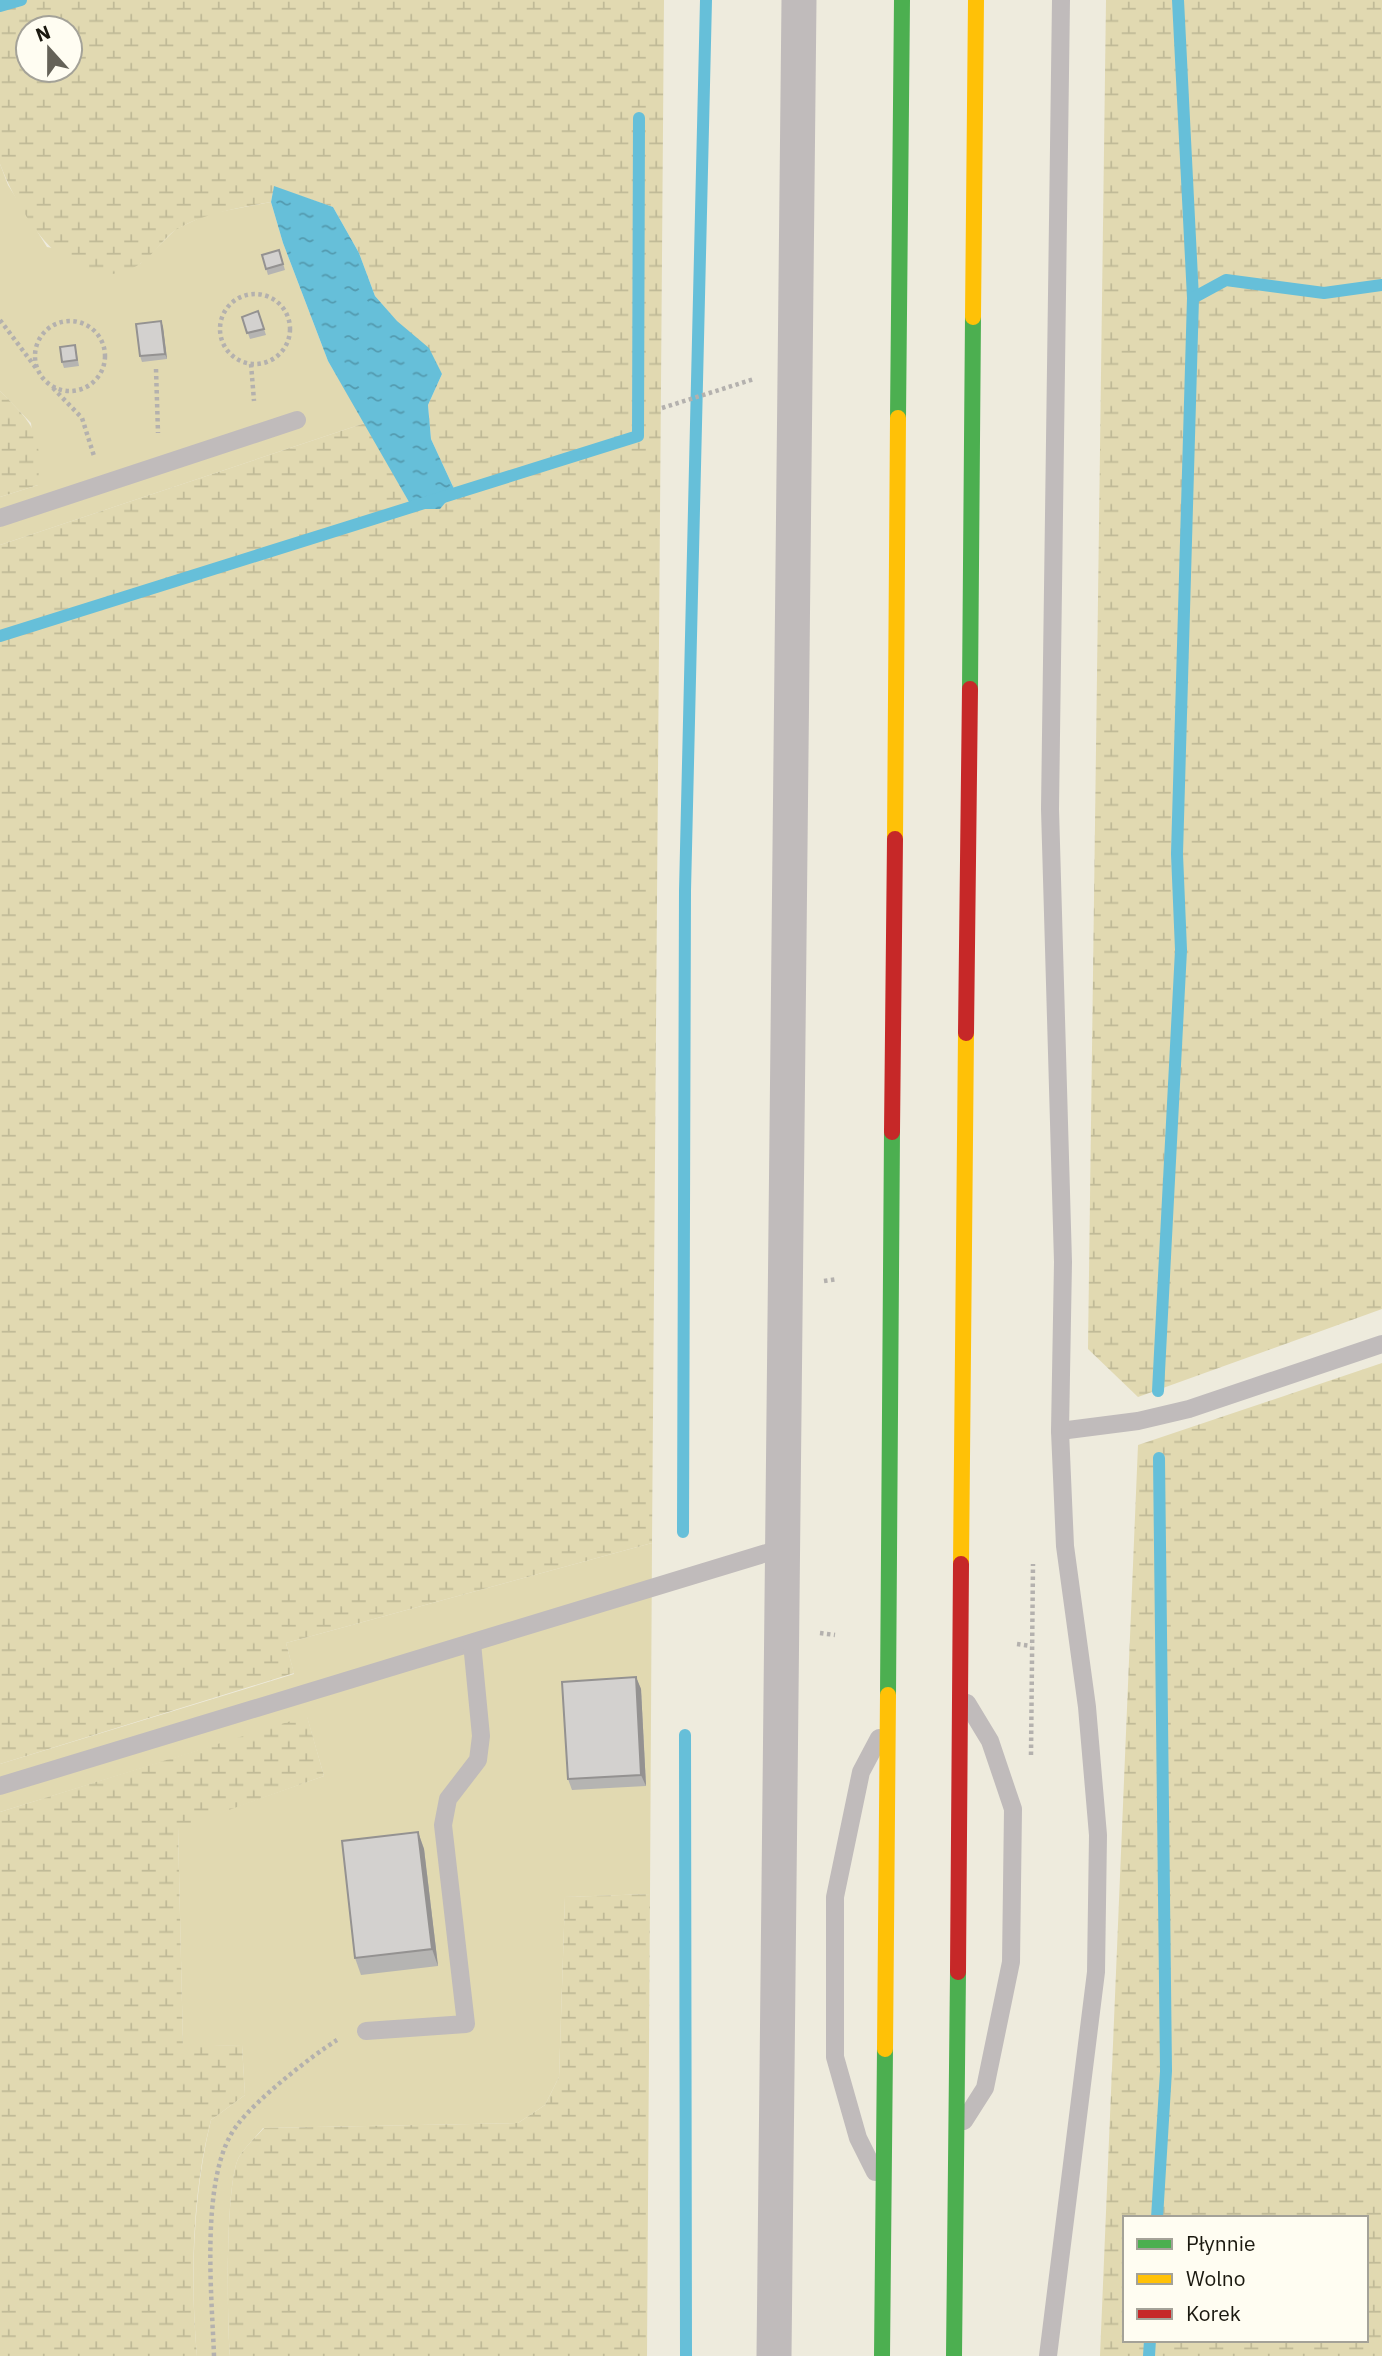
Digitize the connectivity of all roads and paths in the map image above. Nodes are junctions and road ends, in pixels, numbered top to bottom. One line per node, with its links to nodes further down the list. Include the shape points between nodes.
1 (799, 0): 18 (street)
2 (902, 0): 25 (highway)
3 (976, 0): 24 (highway)
4 (1061, 0): 17 (lane, via 1050,809 1063,1262)
5 (0, 320): 8 (path)
6 (240, 361): 6 (path, via 223,344 225,312 241,297 274,299 290,327 283,350 263,363)
7 (156, 369): 13 (path)
8 (38, 371): 9 (path); 9 (path, via 36,349 56,324 78,322 97,333 105,354 99,377 79,390 67,391)
9 (46, 381): 14 (path, via 82,418)
10 (713, 392): 11 (path)
11 (662, 408)
12 (297, 420): 13 (lane)
13 (159, 466): 14 (lane)
14 (103, 484): 15 (lane)
15 (0, 518)
16 (1382, 1344): 17 (lane, via 1189,1409)
17 (1060, 1431): 34 (lane, via 1065,1546 1087,1707 1098,1835 1096,1972)
18 (783, 1548): 21 (lane); 31 (street)
19 (820, 1633): 20 (path)
20 (835, 1634)
21 (472, 1643): 26 (lane); 27 (lane, via 481,1736 478,1760 448,1799 443,1825 466,2024)
22 (1017, 1644): 23 (path)
23 (1031, 1646)
24 (960, 1690): 28 (highway); 28 (lane, via 990,1741 1013,1809 1013,1822 1011,1962 985,2088)
25 (888, 1719): 29 (highway); 29 (lane, via 861,1772 835,1897 835,2057 858,2138)
26 (0, 1786)
27 (366, 2031): 30 (path, via 345,2035 327,2046 237,2124 215,2186 210,2260)
28 (956, 2133): 33 (highway)
29 (883, 2191): 32 (highway)
30 (214, 2356)
31 (774, 2356)
32 (882, 2356)
33 (954, 2356)
34 (1048, 2356)

